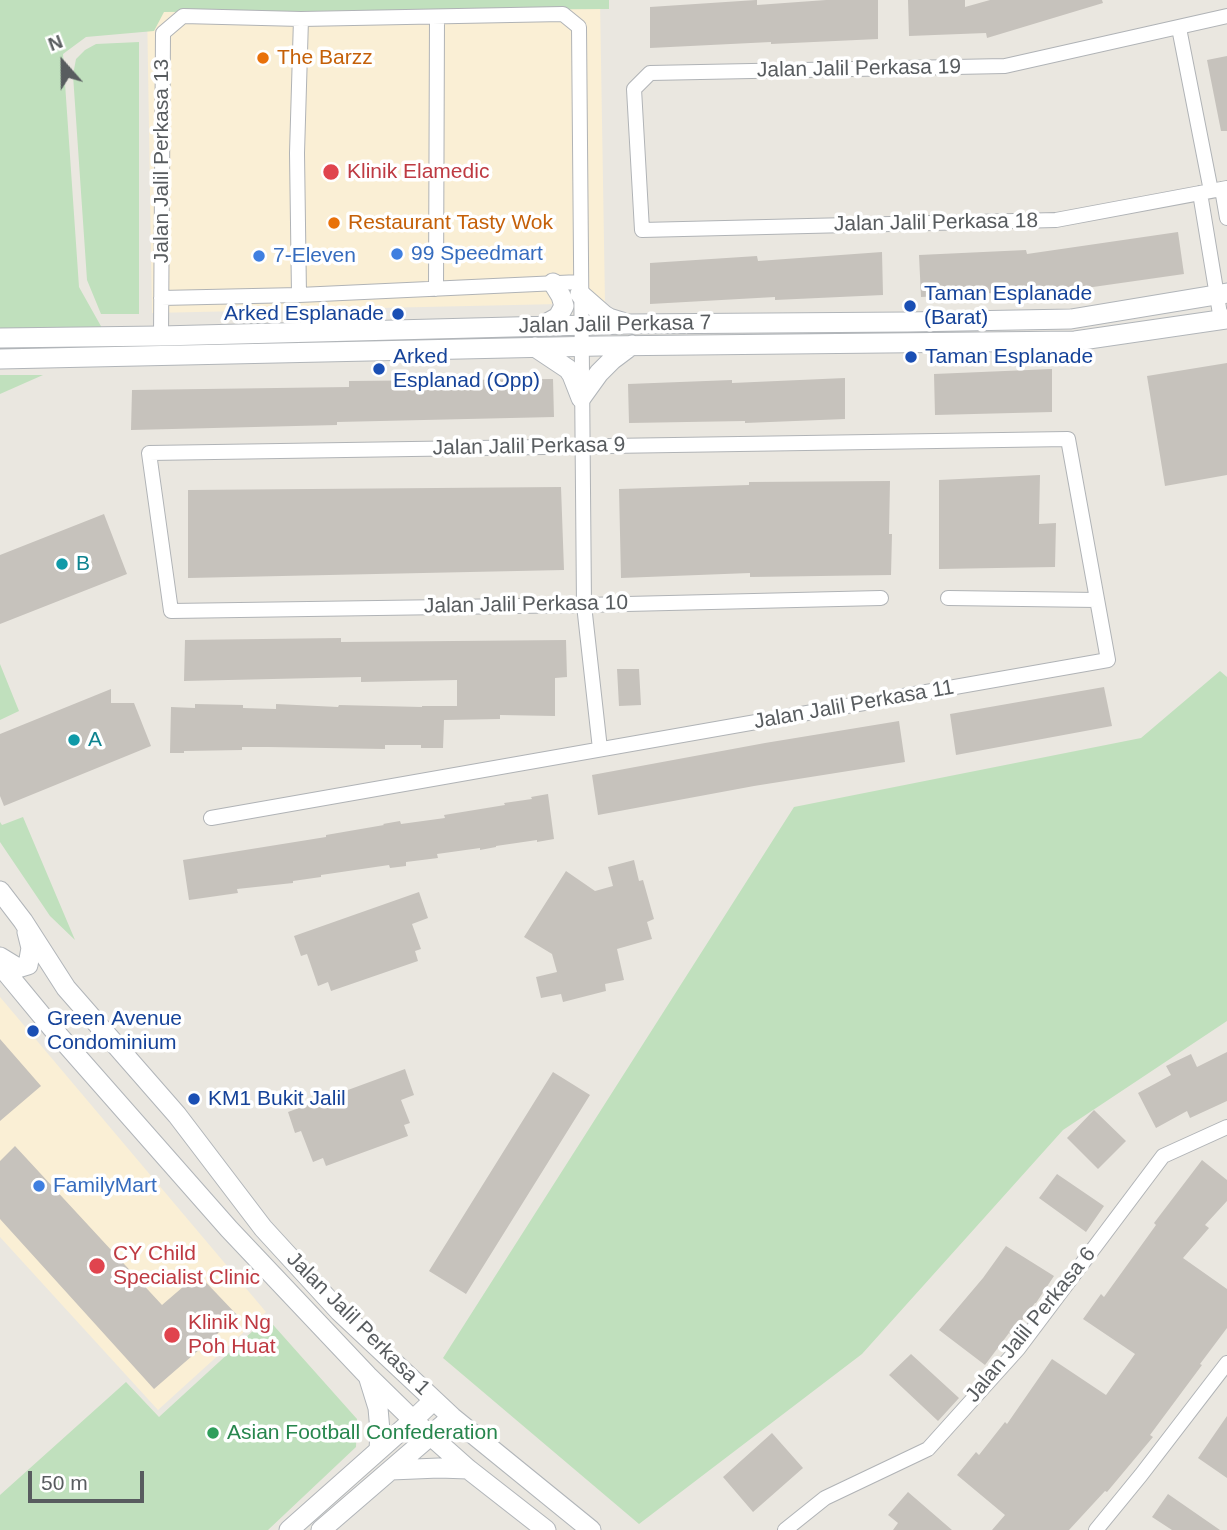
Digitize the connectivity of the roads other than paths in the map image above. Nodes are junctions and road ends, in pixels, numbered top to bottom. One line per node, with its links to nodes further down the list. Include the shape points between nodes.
1 (1227, 16): 4 (street, Jalan Jalil Perkasa 19)
2 (437, 17): 3 (street, Jalan Jalil Perkasa 13); 9 (street, Jalan Jalil Perkasa 13, via 563,14 579,27); 10 (street)
3 (301, 19): 12 (street); 13 (street, Jalan Jalil Perkasa 13, via 183,16 163,33)
4 (1179, 28): 5 (street); 7 (street, Jalan Jalil Perkasa 19, via 1005,66 650,73 634,89)
5 (1215, 190): 6 (street); 7 (street, Jalan Jalil Perkasa 18, via 1056,220); 11 (street)
6 (1227, 218)
7 (642, 230)
8 (553, 283): 9 (street); 10 (street); 17 (street, via 564,306 558,317)
9 (580, 288): 15 (street, via 609,318); 16 (street, Jalan Jalil Perkasa 13)
10 (436, 289): 12 (street)
11 (1221, 294): 14 (street); 15 (street, Jalan Jalil Perkasa 7, via 1072,319)
12 (299, 295): 13 (street)
13 (161, 298): 18 (street, Jalan Jalil Perkasa 13)
14 (1224, 319): 20 (street, Jalan Jalil Perkasa 7, via 1075,341)
15 (628, 324): 16 (street, Jalan Jalil Perkasa 7)
16 (581, 325): 17 (street, Jalan Jalil Perkasa 7); 21 (street, Jalan Jalil Perkasa 13)
17 (542, 326): 18 (street, Jalan Jalil Perkasa 7)
18 (161, 336): 19 (street, Jalan Jalil Perkasa 7)
19 (0, 338)
20 (632, 345): 21 (street, Jalan Jalil Perkasa 7); 24 (street, via 599,373)
21 (581, 346): 22 (street, Jalan Jalil Perkasa 7); 24 (street, Jalan Jalil Perkasa 13)
22 (535, 347): 23 (street, Jalan Jalil Perkasa 7); 24 (street, via 568,369)
23 (0, 359)
24 (582, 398): 25 (street, Jalan Jalil Perkasa 13)
25 (582, 447): 28 (street, Jalan Jalil Perkasa 9, via 1068,439); 29 (street, Jalan Jalil Perkasa 13); 30 (street, Jalan Jalil Perkasa 9, via 149,453)
26 (880, 598): 29 (street, Jalan Jalil Perkasa 10)
27 (948, 598): 28 (street)
28 (1097, 600): 31 (street, Jalan Jalil Perkasa 11, via 1108,660)
29 (584, 605): 30 (street, Jalan Jalil Perkasa 10); 31 (street, Jalan Jalil Perkasa 13)
30 (171, 611)
31 (600, 749): 32 (street, Jalan Jalil Perkasa 11)
32 (211, 818)
33 (0, 891): 34 (street, Jalan Jalil Perkasa 1)
34 (23, 921): 35 (street, via 31,948 28,965 18,968); 40 (street, Jalan Jalil Perkasa 1, via 66,988 177,1115 263,1228 339,1311)
35 (0, 957)
36 (0, 965): 39 (street, Jalan Jalil Perkasa 1, via 229,1229)
37 (1227, 1127): 51 (street, Jalan Jalil Perkasa 6, via 1163,1156 1018,1349 928,1449 825,1498)
38 (1227, 1363): 52 (street)
39 (368, 1376): 42 (street, Jalan Jalil Perkasa 1); 44 (street, via 378,1408)
40 (434, 1400): 41 (street, Jalan Jalil Perkasa 1); 42 (street)
41 (452, 1417): 43 (street); 50 (street, Jalan Jalil Perkasa 1)
42 (413, 1420): 43 (street, Jalan Jalil Perkasa 1); 44 (street)
43 (431, 1436): 45 (street, Jalan Jalil Perkasa 1); 46 (street)
44 (379, 1450): 47 (street)
45 (468, 1469): 46 (street); 49 (street, Jalan Jalil Perkasa 1)
46 (391, 1470): 48 (street)
47 (289, 1530)
48 (321, 1530)
49 (546, 1530)
50 (591, 1530)
51 (785, 1530)
52 (1096, 1530)

